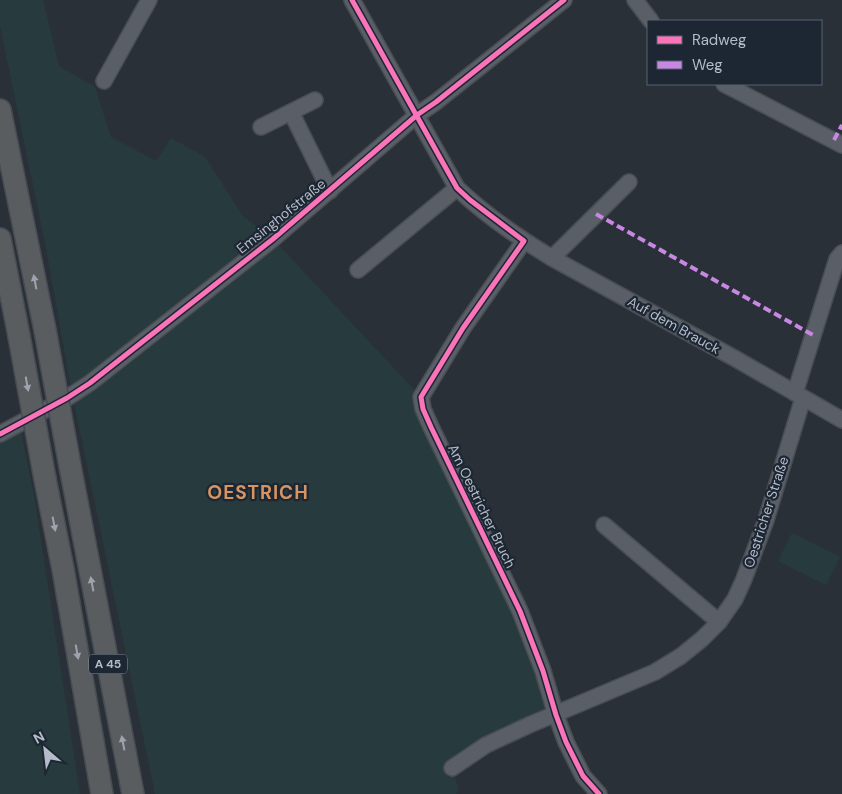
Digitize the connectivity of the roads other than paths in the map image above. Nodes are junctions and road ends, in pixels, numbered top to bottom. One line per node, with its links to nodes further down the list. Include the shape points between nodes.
1 (149, 0): 6 (street)
2 (352, 0): 11 (street, Auf dem Brauck)
3 (564, 0): 11 (street, Emsinghofstraße)
4 (635, 0): 5 (street)
5 (650, 20)
6 (104, 81)
7 (726, 85): 13 (street)
8 (315, 100): 10 (street)
9 (0, 110): 30 (highway, A 45, one-way to 9, bridge)
10 (291, 112): 12 (street); 16 (street, Emsinghofstraße)
11 (417, 115): 15 (street, Auf dem Brauck); 16 (street, Emsinghofstraße)
12 (260, 127)
13 (842, 145)
14 (629, 182): 20 (street)
15 (457, 188): 18 (street, Auf dem Brauck); 21 (street)
16 (330, 191): 24 (street, Emsinghofstraße, via 90,383)
17 (0, 239): 29 (highway, A 45, one-way to 29, bridge)
18 (524, 241): 20 (street, Auf dem Brauck); 27 (street, Am Oestricher Bruch, via 463,328 421,397 431,427 520,611)
19 (842, 253): 22 (street, via 837,259)
20 (552, 258): 22 (street, Auf dem Brauck)
21 (358, 270)
22 (799, 395): 23 (street, Auf dem Brauck); 26 (street, Oestricher Straße, via 766,520 744,580)
23 (842, 420)
24 (0, 434)
25 (604, 525): 26 (street)
26 (719, 622): 27 (street, Oestricher Straße, via 681,656 655,672)
27 (556, 715): 28 (street, Oestricher Straße, via 486,745); 31 (street, Am Oestricher Bruch, via 583,776)
28 (452, 768)
29 (102, 794)
30 (133, 794)
31 (599, 794)

